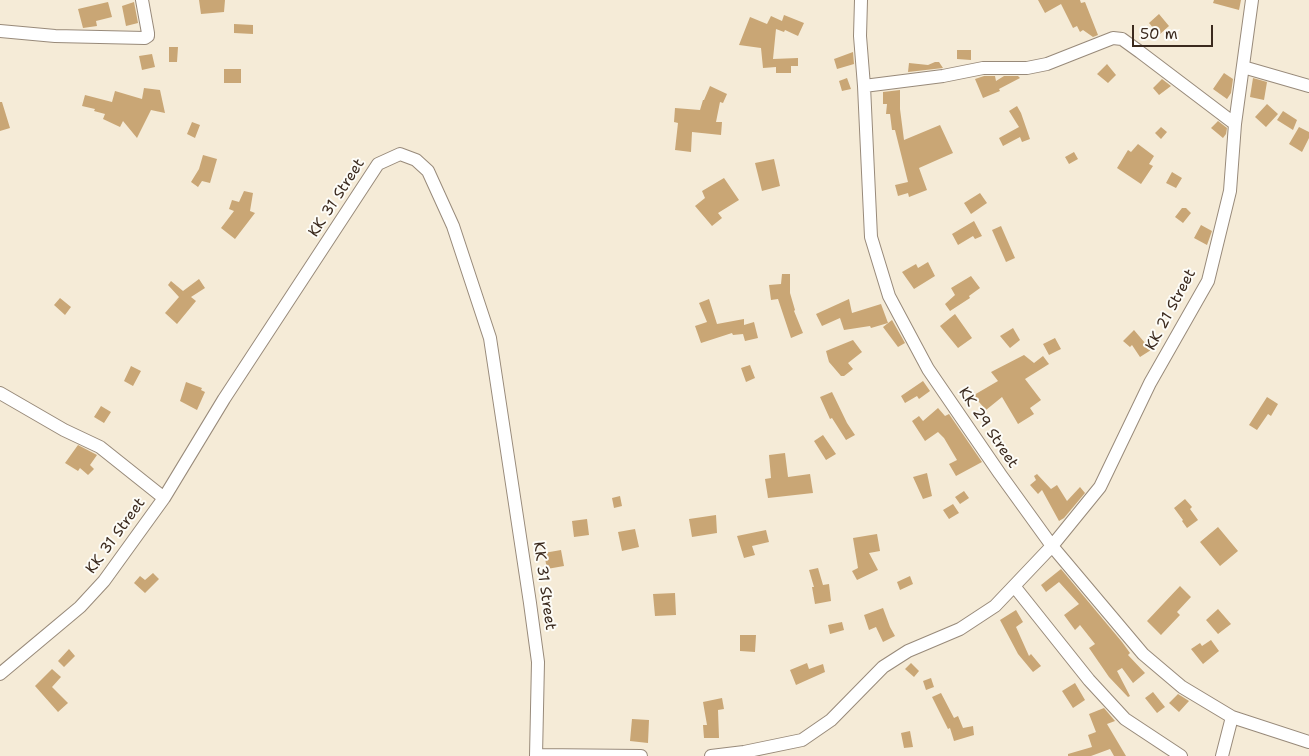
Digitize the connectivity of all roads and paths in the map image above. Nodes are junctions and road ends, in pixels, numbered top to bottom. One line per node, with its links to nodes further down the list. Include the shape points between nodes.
1 (142, 0): 4 (street, via 148,33 145,38)
2 (861, 0): 6 (street, KK 29 Street)
3 (1252, 0): 5 (street, KK 21 Street)
4 (0, 31)
5 (1243, 68): 7 (street); 8 (street, KK 21 Street)
6 (864, 86): 8 (street, via 983,68 1027,68 1047,64 1113,38 1140,52); 11 (street, KK 29 Street, via 871,237 890,296 928,369)
7 (1309, 86)
8 (1235, 124): 11 (street, KK 21 Street, via 1230,191 1208,281 1150,383 1100,487)
9 (0, 394): 10 (street, via 100,447)
10 (164, 498): 13 (street, KK 31 Street, via 104,581 80,607); 16 (street, KK 31 Street, via 224,399 378,164 400,154 416,160 428,171 453,226 490,338 538,662)
11 (1052, 546): 12 (street, KK 21 Street); 14 (street, KK 29 Street, via 1143,654 1182,688)
12 (1014, 586): 18 (street, KK 21 Street, via 994,606 960,629 908,651 883,667 831,720 802,740); 19 (street, via 1089,680 1125,719)
13 (0, 674)
14 (1232, 717): 15 (street, KK 29 Street); 20 (street)
15 (1309, 742)
16 (536, 755): 17 (street)
17 (641, 756)
18 (711, 756)
19 (1181, 756)
20 (1222, 756)

